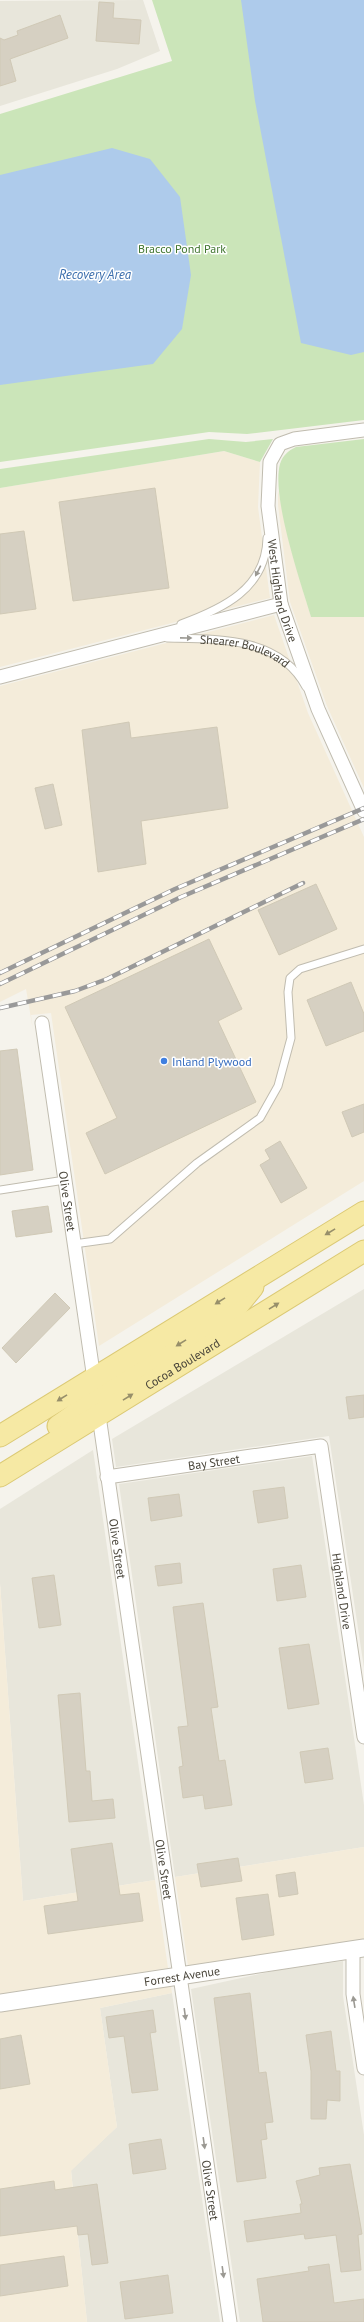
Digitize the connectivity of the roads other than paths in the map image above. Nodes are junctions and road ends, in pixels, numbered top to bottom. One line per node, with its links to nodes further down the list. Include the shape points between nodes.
1 (364, 430): 2 (street, West Highland Drive, via 294,439 280,444 270,462)
2 (268, 506): 3 (street, West Highland Drive); 4 (lane, Shearer Boulevard, one-way to 4, via 267,548 260,570 248,588 231,601 193,620)
3 (281, 604): 4 (street, Shearer Boulevard); 6 (street, West Highland Drive)
4 (147, 637): 5 (street, Shearer Boulevard); 6 (lane, Shearer Boulevard, one-way to 6, via 225,639 260,646 288,663 304,682)
5 (0, 677)
6 (318, 709): 7 (street, West Highland Drive)
7 (364, 811)
8 (364, 949): 13 (lane, via 300,969 290,978 288,992 291,1038 278,1086 260,1118 198,1163 110,1239)
9 (42, 1023): 10 (street, Olive Street)
10 (65, 1180): 11 (lane); 13 (street, Olive Street)
11 (0, 1190)
12 (364, 1212): 15 (main road, one-way to 15)
13 (74, 1244): 16 (street, Olive Street)
14 (364, 1251): 17 (main road, Cocoa Boulevard, one-way to 14)
15 (264, 1274): 16 (main road, one-way to 16); 17 (main road, one-way to 17, via 235,1309 118,1383 102,1401)
16 (94, 1379): 18 (main road, one-way to 18); 20 (main road, via 90,1396 79,1412)
17 (99, 1416): 21 (main road, Cocoa Boulevard); 22 (street, Olive Street)
18 (0, 1436)
19 (320, 1446): 22 (street, Bay Street); 23 (street, Highland Drive)
20 (0, 1462)
21 (0, 1476)
22 (107, 1477): 25 (street, Olive Street)
23 (364, 1737)
24 (359, 1949): 25 (street, Forrest Avenue); 27 (street, one-way to 24, via 353,1994)
25 (179, 1976): 26 (street, Forrest Avenue); 28 (street, Olive Street, one-way to 28)
26 (0, 2003)
27 (364, 2068)
28 (230, 2322)

